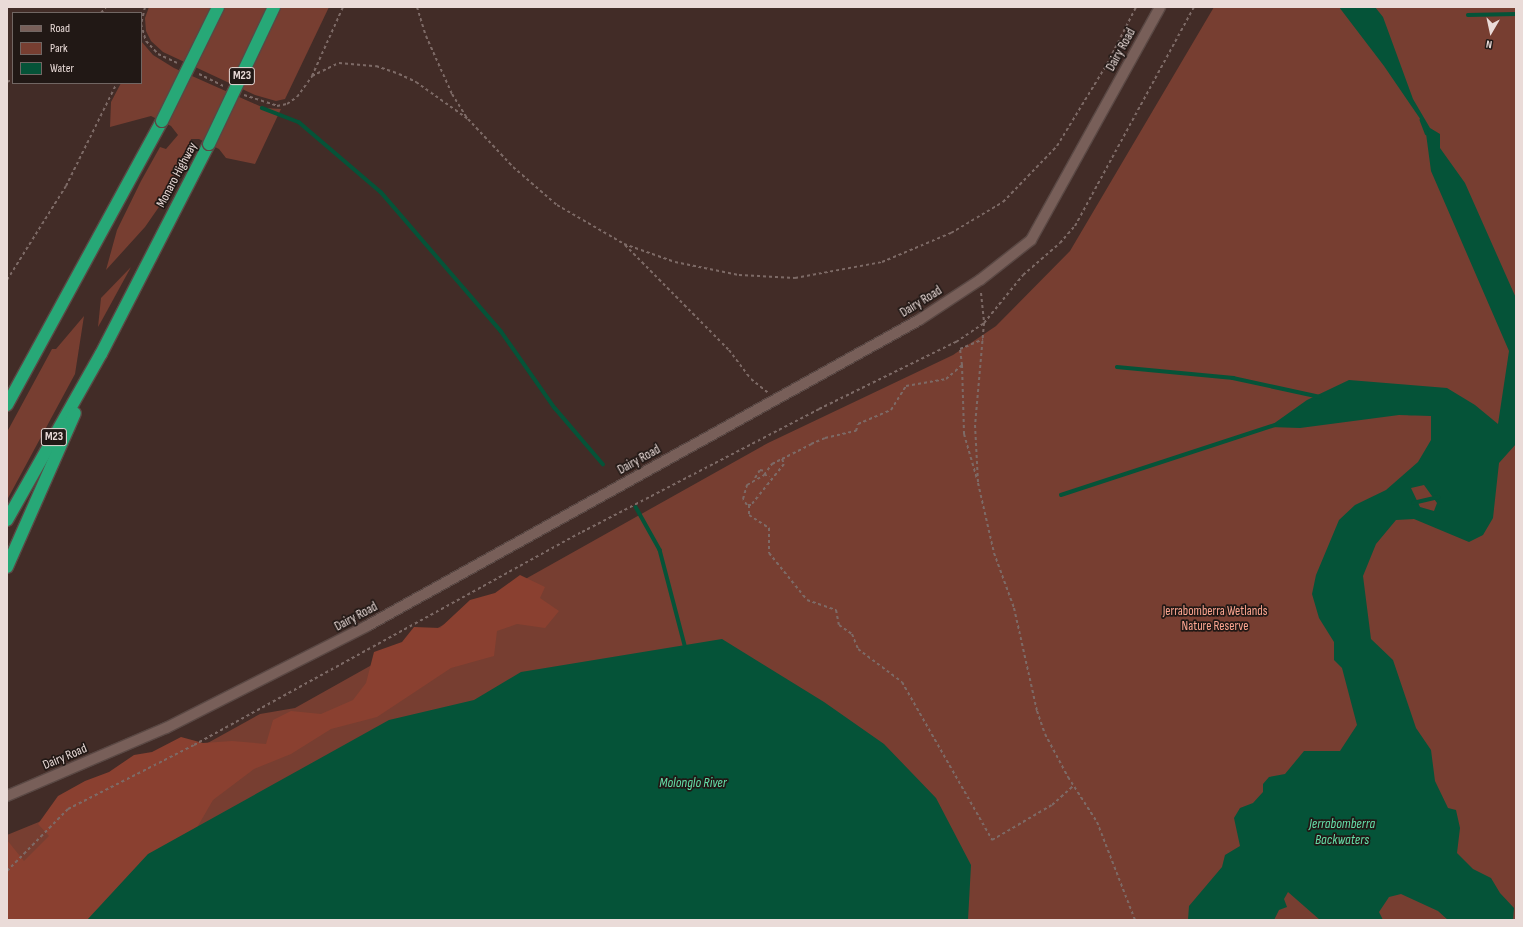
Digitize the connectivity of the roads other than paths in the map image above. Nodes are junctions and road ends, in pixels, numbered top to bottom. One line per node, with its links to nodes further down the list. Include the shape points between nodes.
1 (218, 7): 4 (highway, bridge, via 162,122)
2 (274, 7): 5 (highway, Monaro Highway / M23, bridge, via 209,144)
3 (1160, 7): 10 (street, Dairy Road, via 1031,240 980,280 919,320 367,626 166,728)
4 (44, 337): 6 (highway); 7 (highway)
5 (101, 354): 8 (highway, M23); 9 (highway)
6 (7, 398)
7 (7, 405)
8 (7, 520)
9 (7, 567)
10 (7, 796)

